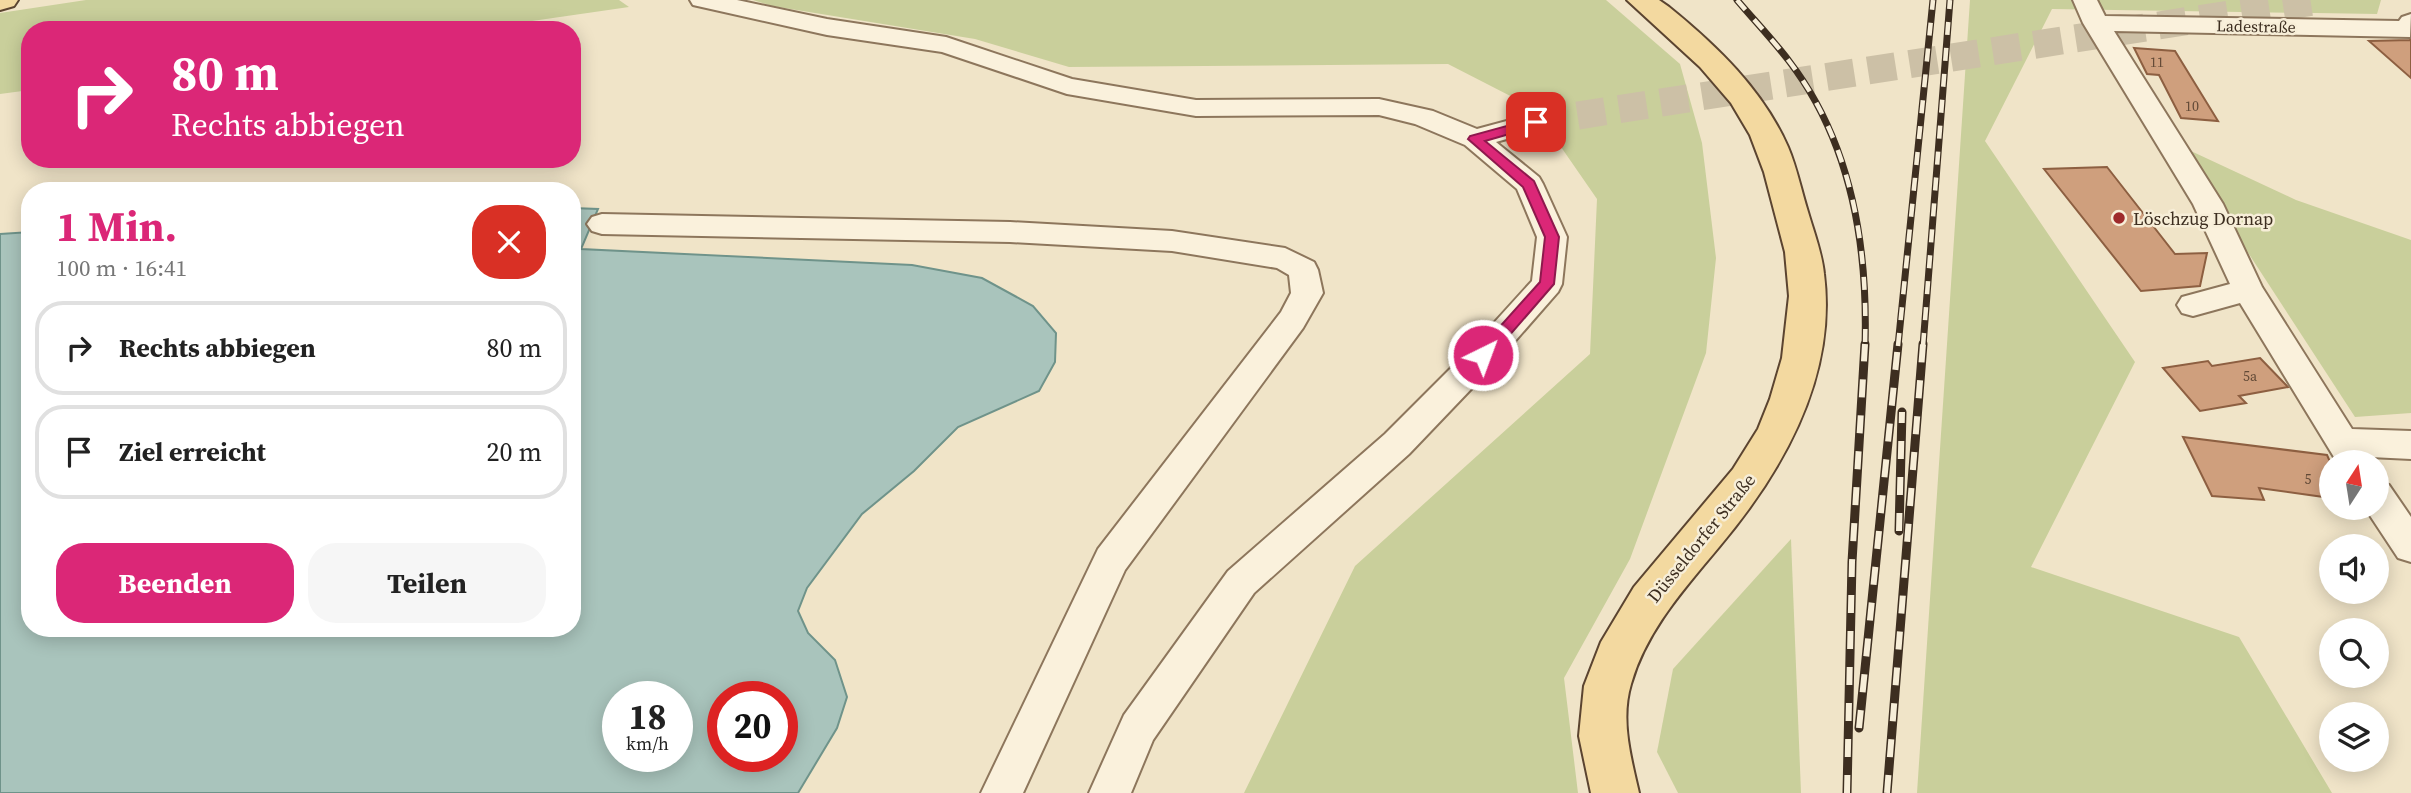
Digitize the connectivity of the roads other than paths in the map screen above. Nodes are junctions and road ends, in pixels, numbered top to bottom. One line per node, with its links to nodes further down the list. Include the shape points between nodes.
1 (702, 0): 6 (street, via 827,27 946,45 1067,86 1196,108 1379,107 1423,117)
2 (1641, 0): 17 (main road, Düsseldorfer Straße, via 1709,59 1767,136 1807,275 1806,309 1800,362 1776,434 1752,476 1629,629 1607,677 1603,739)
3 (2090, 11): 4 (street, Ladestraße, via 2410,29); 8 (street, Ladestraße, via 2208,204)
4 (2411, 22)
5 (1536, 122): 6 (street)
6 (1475, 139): 16 (street, via 1529,184 1552,237 1547,284 1397,443 1241,582 1138,728)
7 (602, 223): 15 (street, via 1010,232 1172,241 1285,259 1303,270 1307,293 1292,320 1111,560)
8 (2248, 290): 9 (street); 11 (street, Ladestraße)
9 (2193, 305)
10 (2411, 444): 12 (street)
11 (2347, 450)
12 (2364, 450)
13 (2389, 514): 14 (street)
14 (2411, 547)
15 (1002, 793)
16 (1110, 793)
17 (1615, 793)

